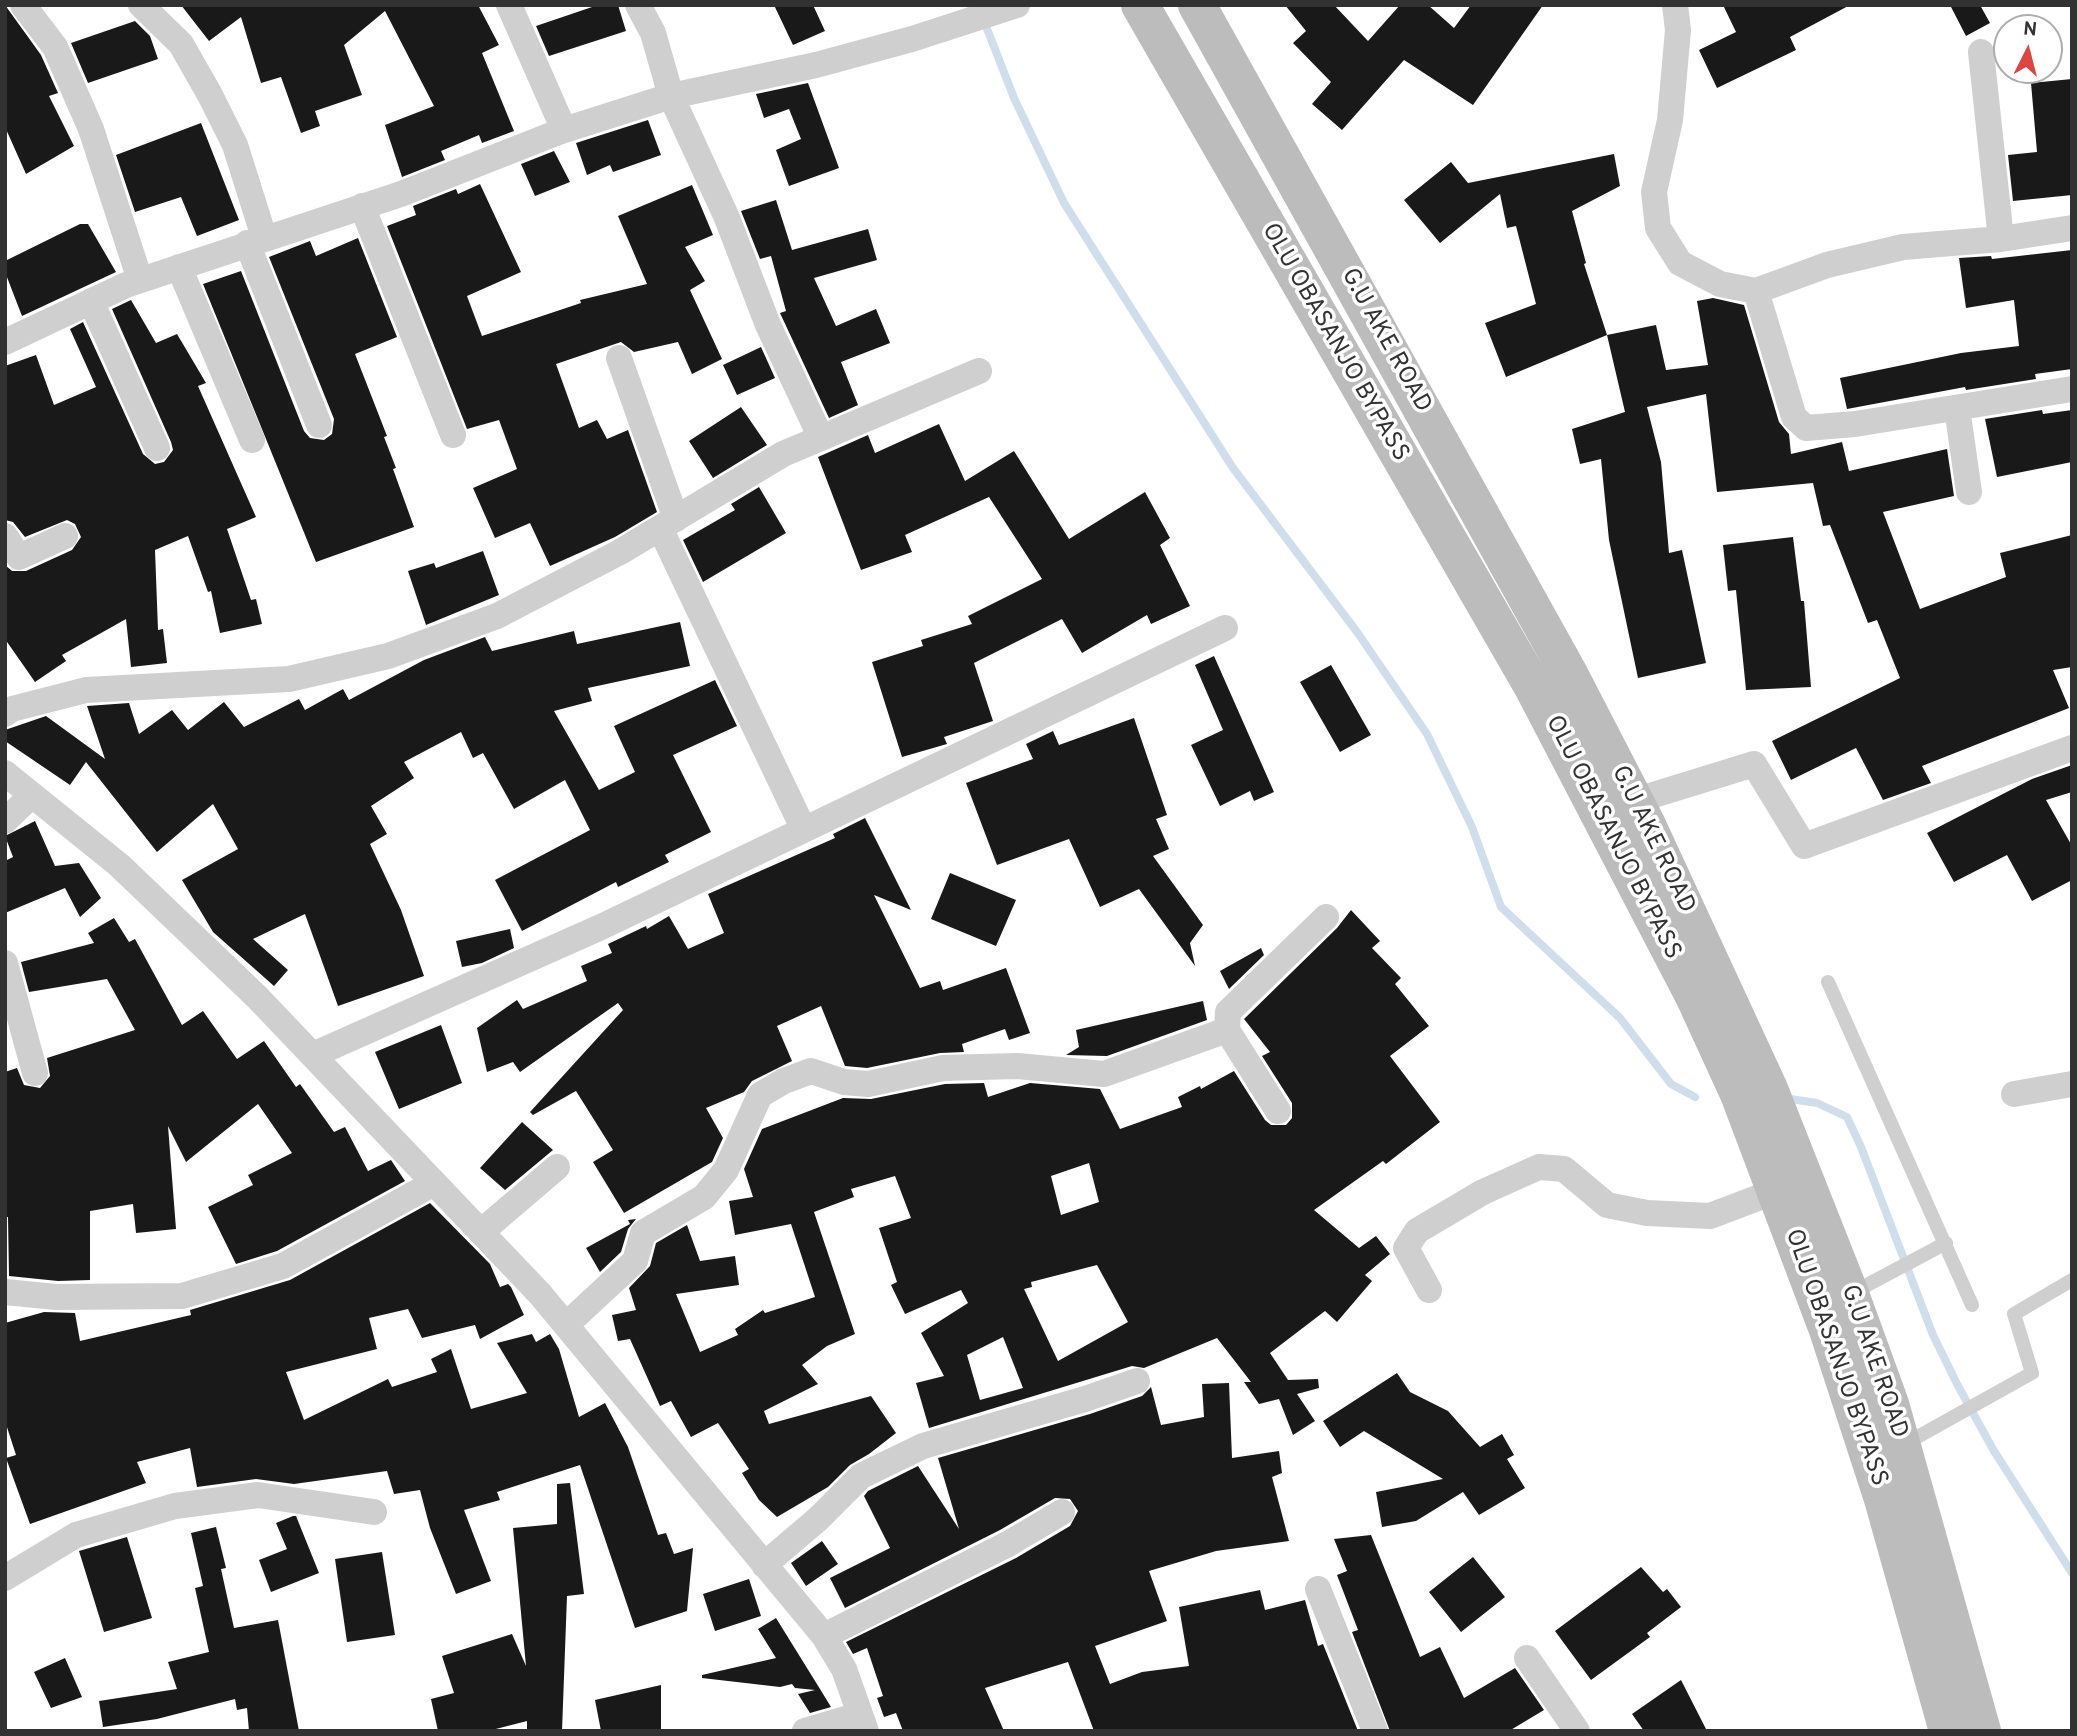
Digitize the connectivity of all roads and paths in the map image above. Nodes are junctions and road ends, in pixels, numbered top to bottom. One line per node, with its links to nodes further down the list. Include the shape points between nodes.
1 (23, 5): 17 (street, via 55,47 91,129)
2 (142, 5): 15 (street, via 181,44 235,145)
3 (509, 5): 11 (street)
4 (638, 5): 10 (street, via 653,33)
5 (1140, 5): 53 (main road, OLU OBASANJO BYPASS, via 1533,687 1695,998)
6 (1196, 5): 39 (main road, G.U AKE ROAD, via 1483,518)
7 (1675, 5): 18 (street, via 1678,30 1670,120 1654,192 1658,228 1680,263 1720,284)
8 (1015, 6): 10 (street, via 816,65)
9 (1981, 52): 14 (street)
10 (671, 96): 11 (street); 27 (street)
11 (564, 130): 12 (street)
12 (362, 206): 15 (street); 26 (street)
13 (2072, 228): 14 (street)
14 (2001, 239): 18 (street, via 1903,247 1826,265)
15 (255, 240): 16 (street); 25 (street)
16 (179, 267): 17 (street); 28 (street)
17 (140, 280): 19 (street)
18 (1756, 291): 24 (street, via 1794,417 1806,428)
19 (90, 301): 20 (street); 29 (street)
20 (6, 340)
21 (619, 358): 31 (street)
22 (979, 371): 27 (street)
23 (2072, 389): 24 (street)
24 (1957, 408): 30 (street)
25 (319, 425)
26 (453, 435)
27 (821, 438): 31 (street, via 783,454)
28 (252, 440)
29 (157, 448)
30 (1969, 492)
31 (668, 523): 35 (street, via 497,616 388,656 289,679 86,690); 41 (street)
32 (65, 536): 33 (street)
33 (10, 553)
34 (1225, 628): 41 (street)
35 (5, 714)
36 (2072, 748): 39 (street, via 1804,846 1754,764)
37 (5, 773): 38 (street)
38 (32, 795): 40 (street); 46 (street, via 120,865)
39 (1634, 801): 59 (main road, G.U AKE ROAD, via 1769,1089)
40 (5, 821)
41 (803, 828): 46 (street, via 601,927)
42 (1326, 917): 45 (street, via 1228,1012)
43 (5, 963): 47 (street)
44 (1828, 982): 55 (lane)
45 (1227, 1030): 50 (street); 61 (street, via 1104,1074 1017,1066 943,1068 867,1084 811,1071 784,1080 760,1095 726,1170 704,1198 643,1233 635,1261)
46 (313, 1055): 52 (street)
47 (35, 1073)
48 (2072, 1084): 49 (street)
49 (2014, 1094)
50 (1278, 1111)
51 (557, 1167): 54 (street)
52 (434, 1183): 54 (street); 58 (street, via 283,1266 182,1296 56,1297)
53 (1776, 1191): 57 (street, via 1710,1216 1647,1213 1607,1205 1564,1169 1539,1167 1483,1192 1417,1231 1406,1248); 71 (main road, OLU OBASANJO BYPASS)
54 (481, 1232): 61 (street)
55 (1946, 1244): 59 (lane); 60 (lane)
56 (2072, 1280): 63 (lane, via 2014,1314 2032,1373)
57 (1429, 1290)
58 (5, 1292)
59 (1850, 1294): 63 (main road, G.U AKE ROAD)
60 (1972, 1305)
61 (566, 1325): 66 (street)
62 (1137, 1381): 66 (street, via 923,1447 861,1476)
63 (1902, 1446): 71 (main road, G.U AKE ROAD)
64 (374, 1512): 67 (street, via 258,1495 175,1506 76,1535)
65 (1062, 1512): 69 (street)
66 (764, 1565): 69 (street)
67 (5, 1578)
68 (1318, 1589): 74 (street)
69 (824, 1636): 72 (street, via 844,1669)
70 (1527, 1658): 75 (street)
71 (1962, 1720)
72 (862, 1723): 73 (street)
73 (805, 1731)
74 (1375, 1731)
75 (1577, 1731)

